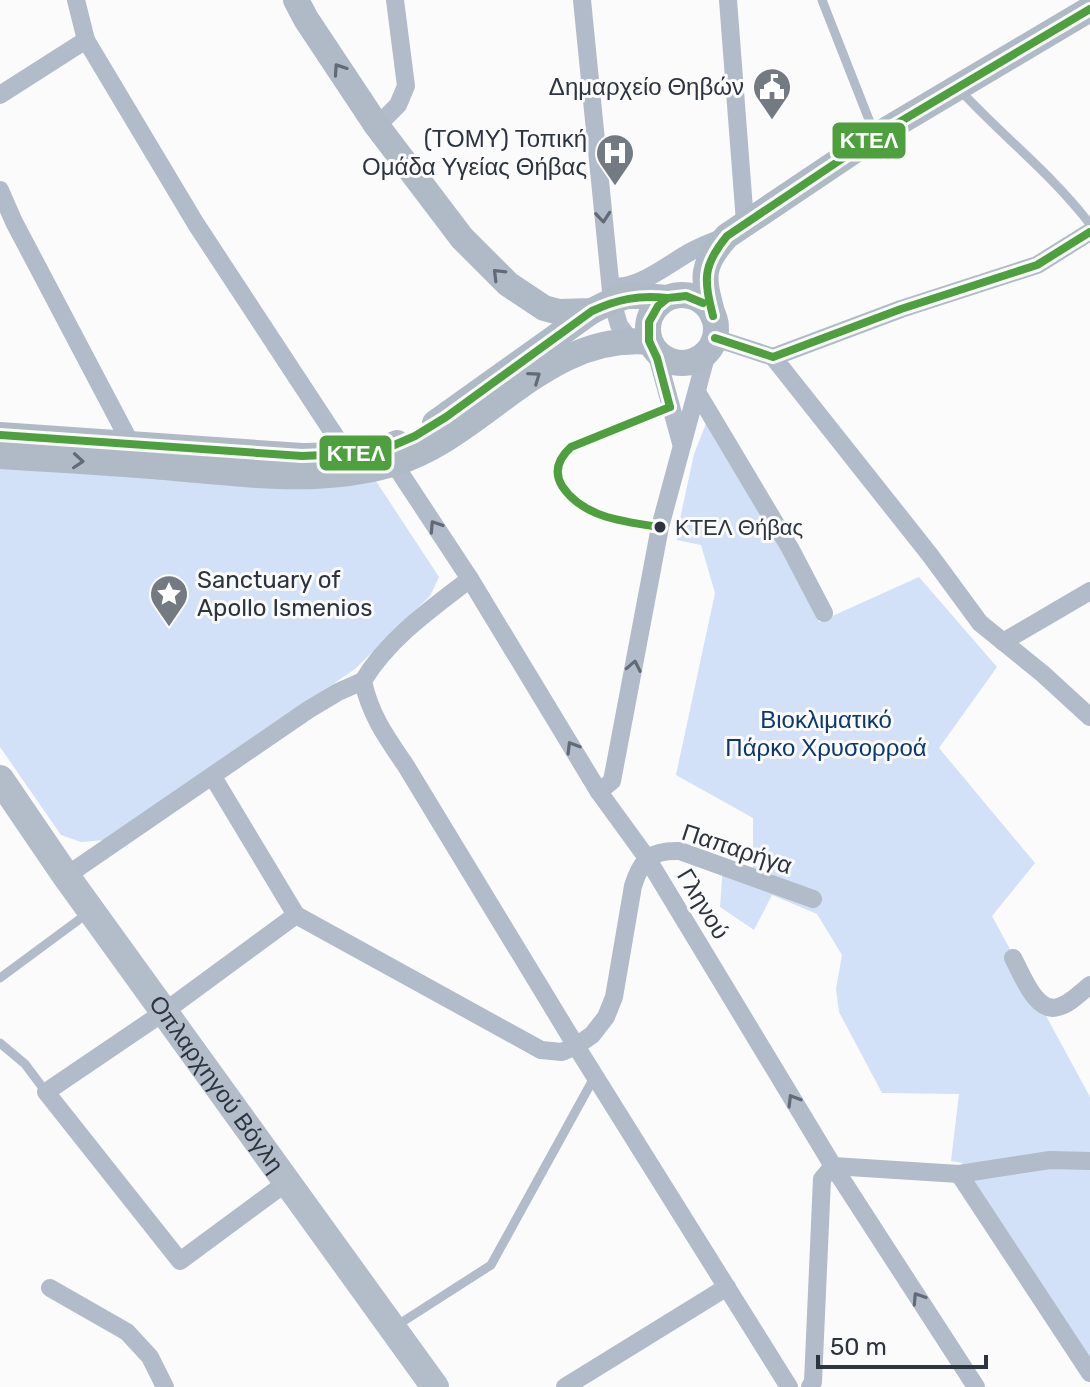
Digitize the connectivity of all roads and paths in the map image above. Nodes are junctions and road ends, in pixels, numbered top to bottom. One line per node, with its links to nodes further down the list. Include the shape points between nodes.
1 (76, 0): 8 (street)
2 (296, 0): 11 (street, one-way to 2)
3 (395, 0): 11 (street, via 406,86 398,105)
4 (582, 0): 17 (street, one-way to 17)
5 (728, 0): 15 (street)
6 (822, 0): 12 (lane)
7 (1090, 9): 9 (street)
8 (86, 40): 10 (street); 27 (street, via 196,224)
9 (958, 87): 12 (street); 14 (lane, via 1049,175)
10 (0, 95)
11 (377, 126): 17 (street, one-way to 11, via 559,312 508,284 462,238)
12 (876, 136): 15 (street)
13 (0, 190): 26 (street)
14 (1090, 224)
15 (736, 229): 17 (street, via 636,283 615,286); 19 (street, via 712,253 705,270)
16 (1090, 232): 21 (street, via 1037,265)
17 (604, 298): 18 (street); 20 (street, via 619,325); 29 (street)
18 (667, 298): 19 (street, via 699,299 707,306); 20 (street, via 650,317)
19 (712, 335): 20 (street, via 695,361 681,364); 21 (street); 22 (street)
20 (645, 345): 23 (street); 29 (street, one-way to 20, via 433,446 574,354 595,346)
21 (773, 357): 34 (street, via 980,623)
22 (697, 392): 25 (street); 33 (street)
23 (670, 407): 25 (street); 30 (lane, via 571,447 556,465 568,495 589,511)
24 (0, 435): 26 (street)
25 (681, 443): 30 (street)
26 (145, 452): 27 (street); 28 (street, one-way to 26); 29 (street, via 262,476 298,477 334,476)
27 (347, 454): 29 (street)
28 (0, 456)
29 (390, 456): 31 (street, Γληνού, one-way to 29)
30 (660, 527): 39 (street, one-way to 30, via 612,781)
31 (470, 579): 35 (street, via 411,626); 39 (street, Γληνού, one-way to 31)
32 (1090, 591): 34 (street)
33 (824, 613)
34 (1003, 642): 36 (street)
35 (363, 681): 37 (street, via 308,710); 50 (street, via 381,729)
36 (1090, 717)
37 (213, 777): 41 (street); 44 (street)
38 (0, 779): 41 (main road, Οπλαρχηγού Βόγλη)
39 (599, 792): 40 (street, Γληνού)
40 (647, 858): 42 (street, Παπαρήγα, via 680,851); 50 (street, via 633,886 614,997 606,1017); 54 (street, Γληνού, one-way to 40)
41 (66, 876): 43 (main road, Οπλαρχηγού Βόγλη)
42 (813, 899)
43 (91, 911): 46 (lane); 48 (main road, Οπλαρχηγού Βόγλη)
44 (296, 915): 48 (street); 50 (street, via 541,1050 562,1052)
45 (1013, 958): 47 (street, via 1041,1005 1060,1007)
46 (0, 978)
47 (1090, 985)
48 (164, 1012): 52 (street); 56 (main road, Οπλαρχηγού Βόγλη)
49 (0, 1043): 52 (lane)
50 (576, 1046): 51 (street)
51 (595, 1076): 57 (street); 59 (lane, via 491,1265)
52 (46, 1092): 56 (street, via 180,1261)
53 (1090, 1161): 55 (street, via 1050,1160)
54 (833, 1166): 55 (street); 65 (street, via 822,1179); 66 (street, Γληνού, one-way to 54)
55 (959, 1174): 60 (street)
56 (287, 1182): 59 (main road, Οπλαρχηγού Βόγλη)
57 (727, 1287): 63 (street); 64 (street)
58 (50, 1288): 61 (street, via 127,1332 150,1357)
59 (393, 1328): 62 (main road, Οπλαρχηγού Βόγλη)
60 (1090, 1373)
61 (165, 1387)
62 (435, 1387)
63 (565, 1387)
64 (789, 1387)
65 (810, 1387)
66 (976, 1387)

